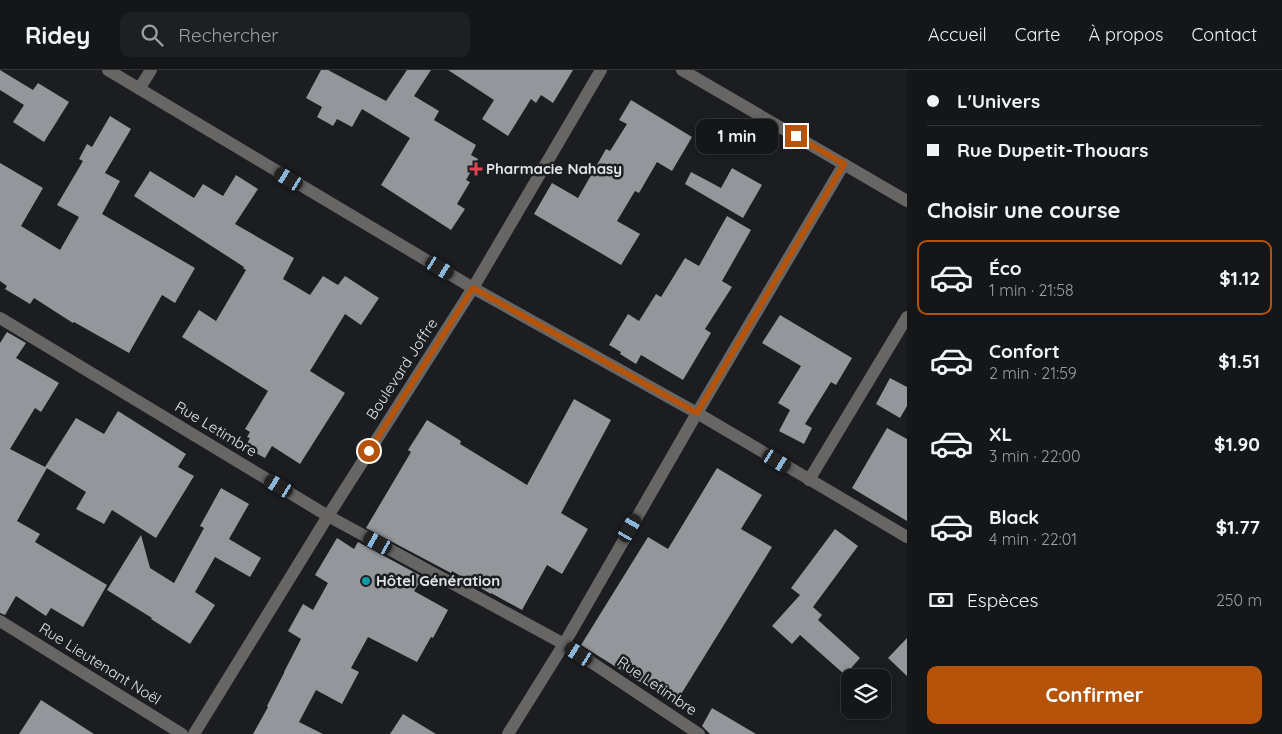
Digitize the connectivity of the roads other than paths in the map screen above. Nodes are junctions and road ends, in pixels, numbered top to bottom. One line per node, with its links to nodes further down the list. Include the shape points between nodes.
1 (108, 70): 5 (street)
2 (151, 70): 5 (street)
3 (602, 70): 8 (street, Boulevard Joffre)
4 (682, 70): 6 (street)
5 (139, 89): 8 (street)
6 (844, 164): 7 (street); 11 (street)
7 (907, 200)
8 (473, 288): 11 (street); 13 (street, Boulevard Joffre)
9 (907, 316): 12 (street)
10 (0, 318): 13 (street, Rue Letimbre)
11 (697, 413): 12 (street); 16 (street)
12 (809, 480): 14 (street)
13 (328, 516): 16 (street, Rue Letimbre); 18 (street, Boulevard Joffre)
14 (907, 537)
15 (0, 621): 17 (street, Rue Lieutenant Noël)
16 (564, 644): 19 (street); 20 (street, Rue Letimbre)
17 (182, 734)
18 (194, 734)
19 (508, 734)
20 (699, 734)

